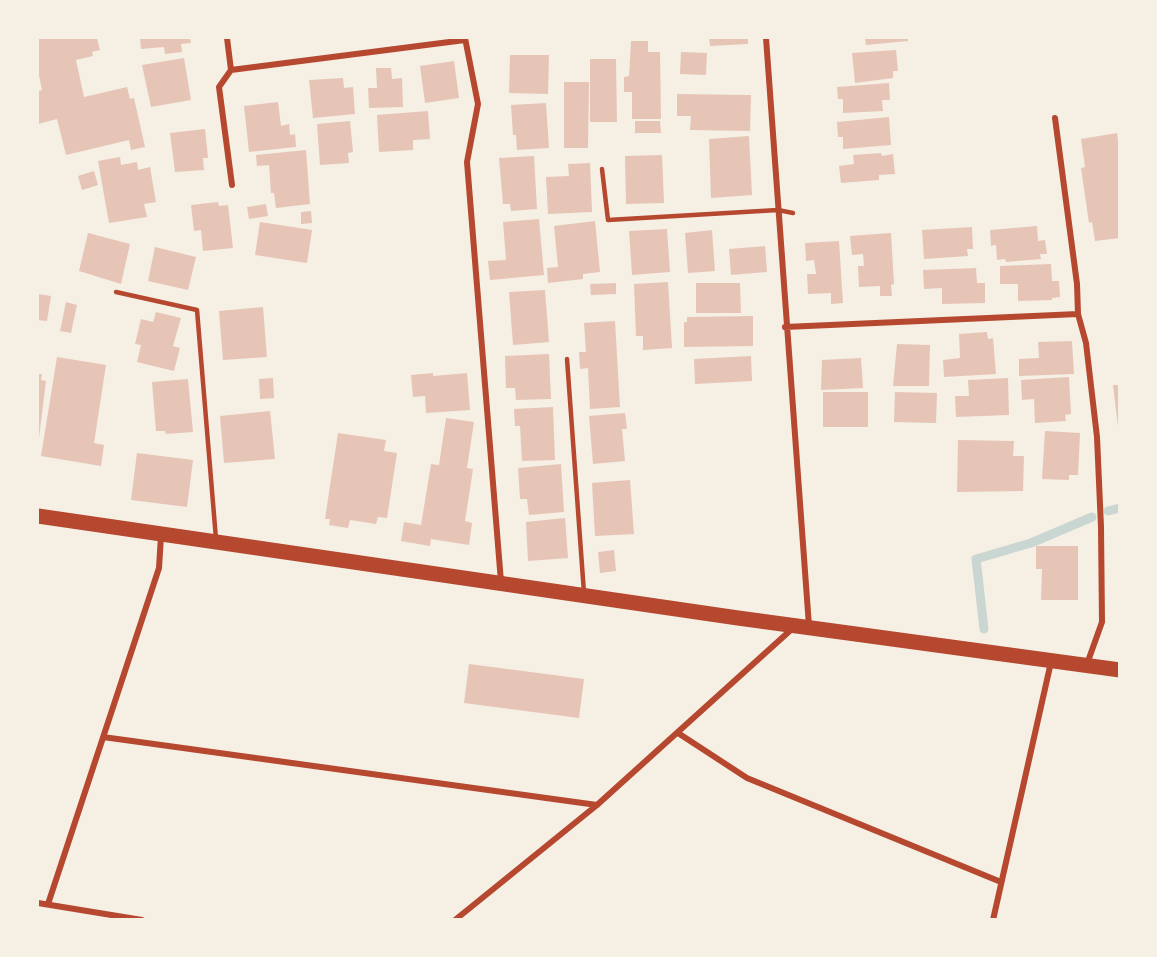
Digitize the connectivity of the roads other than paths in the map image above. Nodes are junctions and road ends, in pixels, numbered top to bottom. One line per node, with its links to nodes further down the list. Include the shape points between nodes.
1 (227, 38): 4 (street)
2 (765, 38): 8 (street)
3 (465, 39): 4 (street); 17 (street, via 478,104 467,162)
4 (231, 70): 7 (street, via 219,87)
5 (1055, 118): 11 (street)
6 (602, 169): 8 (lane, via 608,220)
7 (232, 185)
8 (778, 210): 9 (lane); 12 (street)
9 (793, 213)
10 (116, 292): 16 (lane, via 197,310)
11 (1078, 314): 12 (street); 21 (street, via 1086,343 1097,437 1101,527 1102,622)
12 (785, 327): 19 (street)
13 (567, 359): 18 (lane)
14 (38, 516): 15 (main road)
15 (161, 535): 16 (main road); 24 (street, via 159,568)
16 (217, 543): 17 (main road)
17 (501, 584): 18 (main road)
18 (584, 595): 19 (main road)
19 (802, 627): 20 (main road); 23 (street)
20 (1051, 662): 21 (main road); 26 (street)
21 (1086, 665): 22 (main road)
22 (1119, 670)
23 (678, 733): 25 (street); 26 (street, via 747,778)
24 (104, 736): 25 (street); 28 (street)
25 (597, 805): 31 (street)
26 (1001, 882): 32 (street)
27 (38, 903): 28 (street)
28 (48, 904): 29 (street)
29 (133, 919): 30 (street)
30 (142, 920)
31 (454, 920)
32 (993, 920)

